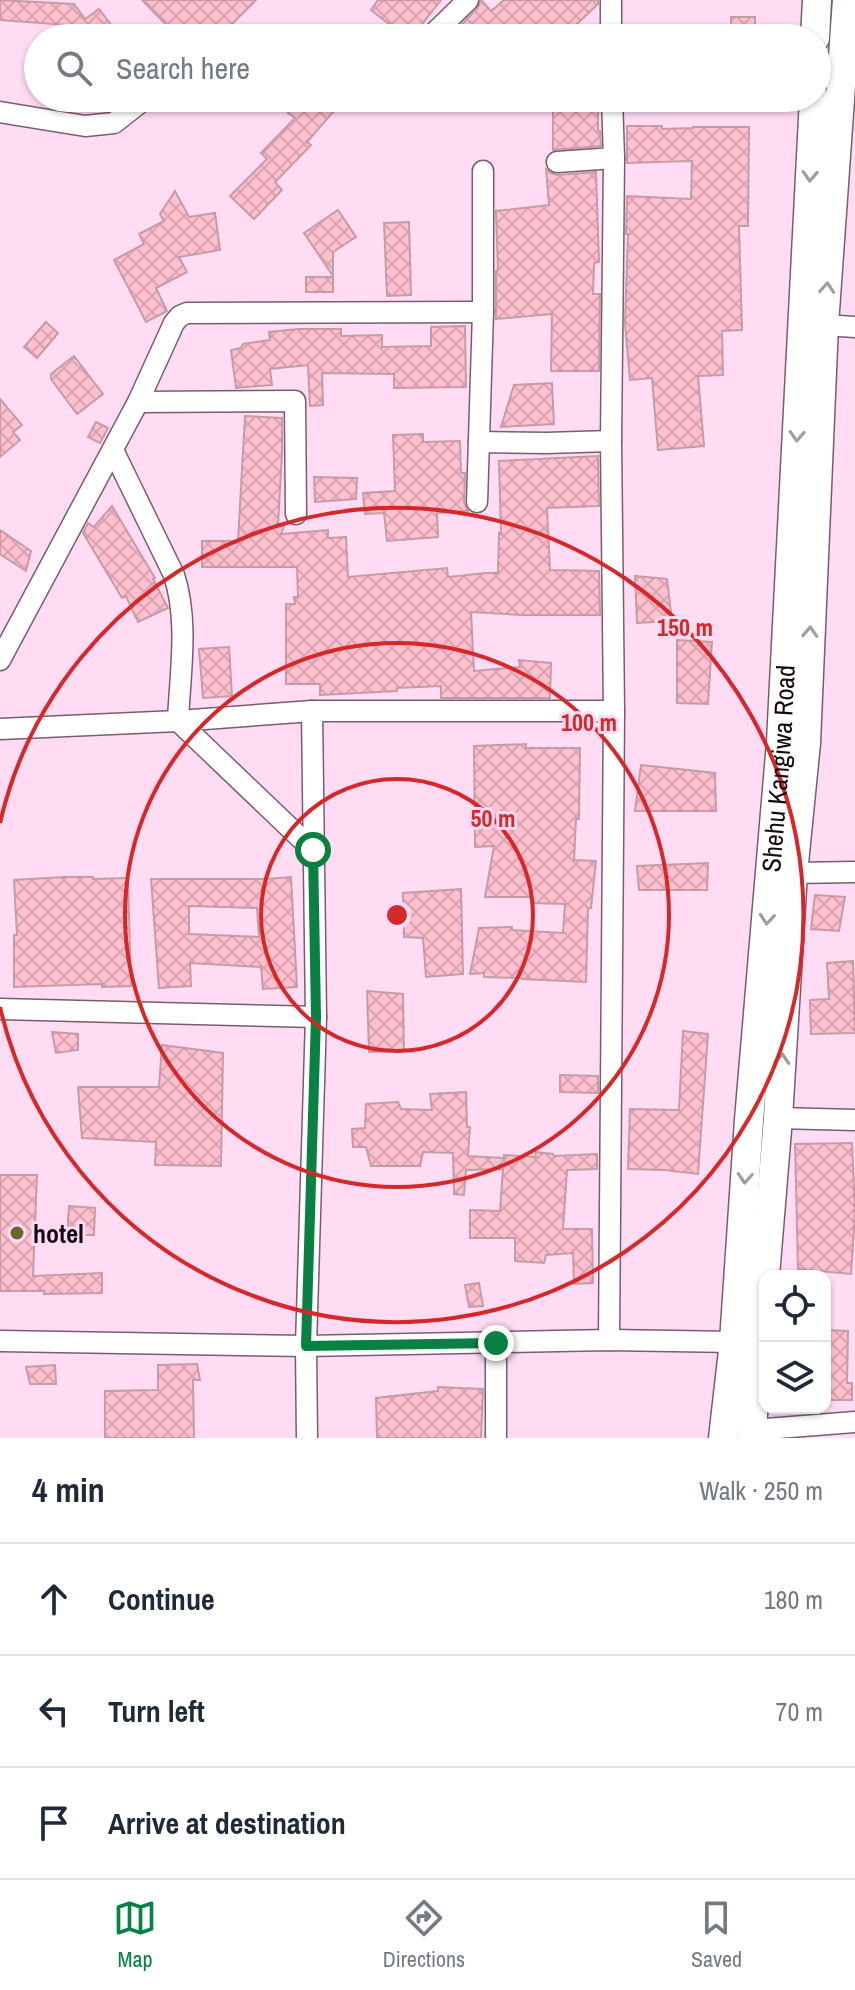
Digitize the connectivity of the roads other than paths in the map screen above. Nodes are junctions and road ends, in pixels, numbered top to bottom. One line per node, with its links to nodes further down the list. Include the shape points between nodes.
1 (468, 0): 5 (street)
2 (611, 0): 6 (street)
3 (817, 0): 7 (main road)
4 (847, 0): 12 (main road, Shehu Kangiwa Road)
5 (443, 24)
6 (611, 24)
7 (816, 24)
8 (0, 112): 9 (street, via 85,126 114,123)
9 (128, 112)
10 (612, 112): 13 (street)
11 (814, 112): 30 (main road, Shehu Kangiwa Road, one-way to 30)
12 (846, 137): 17 (main road, Shehu Kangiwa Road, one-way to 12)
13 (614, 158): 14 (street); 20 (street)
14 (557, 162)
15 (483, 171): 16 (street)
16 (483, 312): 19 (street, via 187,313 174,323); 21 (street)
17 (824, 325): 18 (street); 30 (main road, Shehu Kangiwa Road, one-way to 17)
18 (855, 327)
19 (138, 402): 22 (street); 24 (street, via 295,401)
20 (611, 441): 21 (street); 27 (street)
21 (479, 442): 23 (street)
22 (113, 450): 25 (street); 28 (street, via 180,594)
23 (477, 502)
24 (296, 514)
25 (0, 660)
26 (312, 711): 27 (street); 28 (street); 31 (street)
27 (614, 711): 39 (street)
28 (178, 721): 29 (street); 31 (street)
29 (0, 729)
30 (793, 742): 33 (main road, Shehu Kangiwa Road); 41 (main road, Shehu Kangiwa Road, one-way to 41, via 749,1120)
31 (313, 850): 35 (street)
32 (855, 872): 33 (street)
33 (793, 873): 36 (main road, Shehu Kangiwa Road, one-way to 33)
34 (0, 1009): 35 (street)
35 (316, 1017): 44 (street)
36 (778, 1118): 37 (street); 38 (main road, Shehu Kangiwa Road)
37 (855, 1120)
38 (766, 1270)
39 (609, 1340): 41 (street); 43 (street)
40 (0, 1341): 44 (street)
41 (734, 1342): 49 (main road, Shehu Kangiwa Road)
42 (759, 1342): 46 (main road, Shehu Kangiwa Road)
43 (496, 1343): 44 (street); 48 (street)
44 (306, 1346): 47 (street)
45 (855, 1422): 46 (street)
46 (751, 1434)
47 (307, 1438)
48 (496, 1438)
49 (723, 1438)

